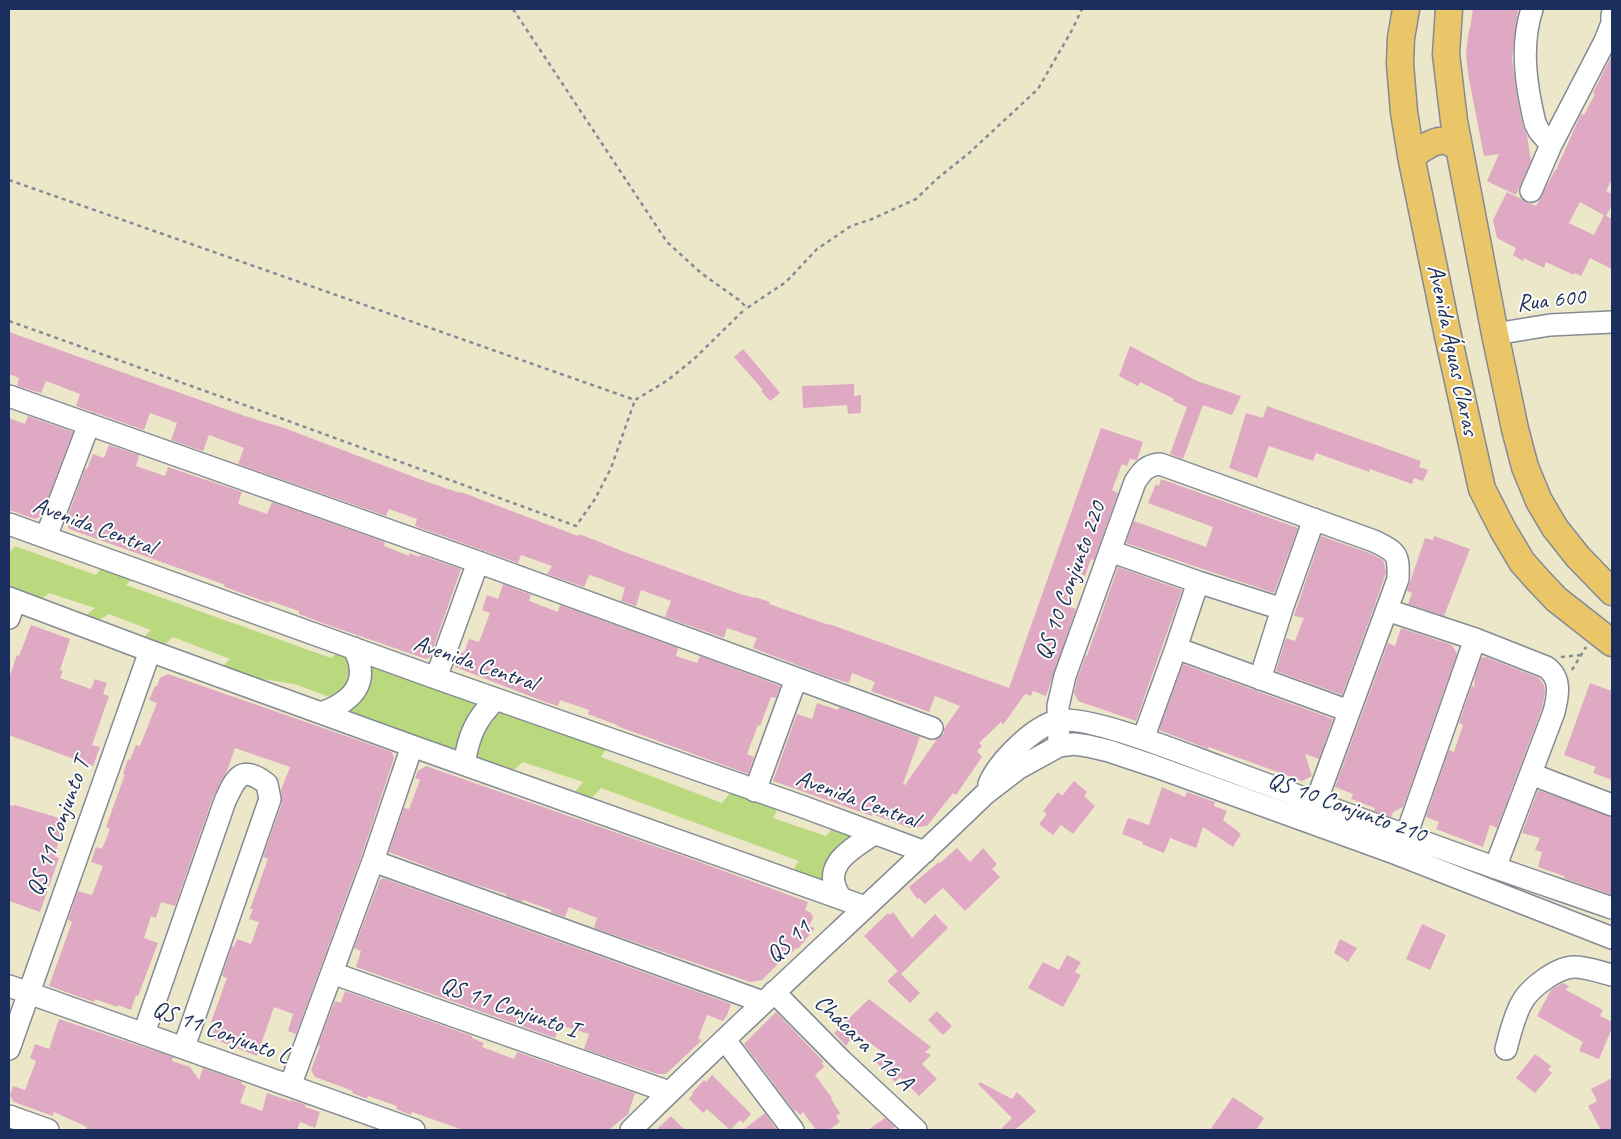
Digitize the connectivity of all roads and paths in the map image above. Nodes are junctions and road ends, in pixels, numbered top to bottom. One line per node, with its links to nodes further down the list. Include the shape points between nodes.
1 (513, 9): 12 (path, via 667,242)
2 (1082, 9): 12 (path, via 1038,88 968,154 916,199 851,226 818,249 786,282)
3 (1406, 9): 9 (main road, Avenida Águas Claras, via 1400,38 1400,64)
4 (1449, 9): 8 (main road, Avenida Águas Claras, via 1446,54 1449,92)
5 (1532, 9): 7 (street, via 1527,24 1525,63 1535,123)
6 (1612, 15): 7 (street, via 1605,41)
7 (1551, 145): 11 (street)
8 (1460, 149): 9 (main road, via 1445,140); 15 (main road, Avenida Águas Claras)
9 (1411, 156): 30 (main road, Avenida Águas Claras, via 1482,489 1522,562 1556,599)
10 (9, 180): 17 (path)
11 (1531, 191)
12 (747, 308): 17 (path, via 694,359)
13 (9, 321): 17 (path, via 576,526 596,499 611,468)
14 (1612, 322): 15 (street, Rua 600, via 1550,325)
15 (1495, 334): 26 (main road, Avenida Águas Claras, via 1514,429 1535,492 1555,528)
16 (9, 396): 18 (street)
17 (635, 400)
18 (89, 424): 21 (street); 24 (street)
19 (1314, 519): 23 (street, QS 10 Conjunto 220, via 1160,464 1153,465 1140,473 1135,482); 28 (street); 29 (street, QS 10 Conjunto 220, via 1396,553 1398,579)
20 (9, 524): 21 (street, Avenida Central)
21 (38, 534): 22 (street); 32 (street, Avenida Central)
22 (9, 542)
23 (1110, 550): 25 (street); 42 (street, QS 10 Conjunto 220, via 1061,687)
24 (478, 562): 35 (street); 36 (street)
25 (1198, 582): 28 (street); 33 (street)
26 (1612, 592)
27 (11, 605): 34 (street)
28 (1282, 609): 37 (street)
29 (1388, 610): 31 (street); 40 (street)
30 (1604, 637): 38 (path)
31 (1475, 639): 38 (street, via 1546,667 1552,671); 54 (street)
32 (354, 648): 35 (street, Avenida Central); 41 (street, via 360,668 354,693 335,708)
33 (1176, 648): 37 (street); 44 (street)
34 (150, 651): 41 (street); 64 (street, QS 11 Conjunto T)
35 (436, 678): 39 (street, Avenida Central)
36 (796, 679): 43 (street); 49 (street)
37 (1260, 679): 40 (street)
38 (1557, 684): 48 (street, via 1554,712)
39 (496, 699): 47 (street, via 473,728); 49 (street, Avenida Central)
40 (1349, 711): 51 (street)
41 (321, 712): 45 (street)
42 (1057, 720): 44 (street, QS 10 Conjunto 210, via 1085,723); 46 (street, QS 10 Conjunto 220); 50 (street, QS 11, via 1034,733 1012,753 994,772)
43 (932, 728)
44 (1143, 739): 51 (street, QS 10 Conjunto 210)
45 (412, 746): 47 (street); 56 (street)
46 (1059, 746): 50 (street, QS 11, via 1019,768); 61 (street, QS 10 Conjunto 210, via 1088,746 1154,766 1397,854)
47 (464, 764): 58 (street)
48 (1531, 774): 52 (street); 57 (street)
49 (756, 791): 53 (street, Avenida Central)
50 (985, 794): 55 (street, QS 11)
51 (1316, 802): 54 (street, QS 10 Conjunto 210)
52 (1612, 805)
53 (874, 834): 55 (street, Avenida Central); 58 (street, via 836,865 834,884)
54 (1406, 836): 57 (street, QS 10 Conjunto 210)
55 (925, 852): 59 (street, QS 11)
56 (373, 861): 62 (street); 65 (street)
57 (1495, 868): 60 (street, QS 10 Conjunto 210)
58 (841, 898): 59 (street)
59 (865, 907): 65 (street, QS 11)
60 (1612, 908)
61 (1612, 938)
62 (332, 973): 71 (street); 72 (street, QS 11 Conjunto I)
63 (1612, 975): 69 (street, via 1574,967 1560,970 1543,980 1521,1004)
64 (18, 989): 66 (street, QS 11 Conjunto L); 70 (street, QS 11 Conjunto T)
65 (768, 997): 67 (street, QS 11); 78 (street, Chácara 116 A)
66 (144, 1033): 68 (street, QS 11 Conjunto L); 68 (street, via 225,801 239,775 257,776 267,784 270,800)
67 (725, 1040): 72 (street, QS 11); 77 (street)
68 (184, 1047): 71 (street, QS 11 Conjunto L)
69 (1506, 1048)
70 (9, 1049)
71 (290, 1086): 75 (street, QS 11 Conjunto L)
72 (669, 1092): 76 (street, QS 11)
73 (9, 1116): 74 (street)
74 (48, 1130)
75 (414, 1130)
76 (631, 1130)
77 (793, 1130)
78 (916, 1130)

